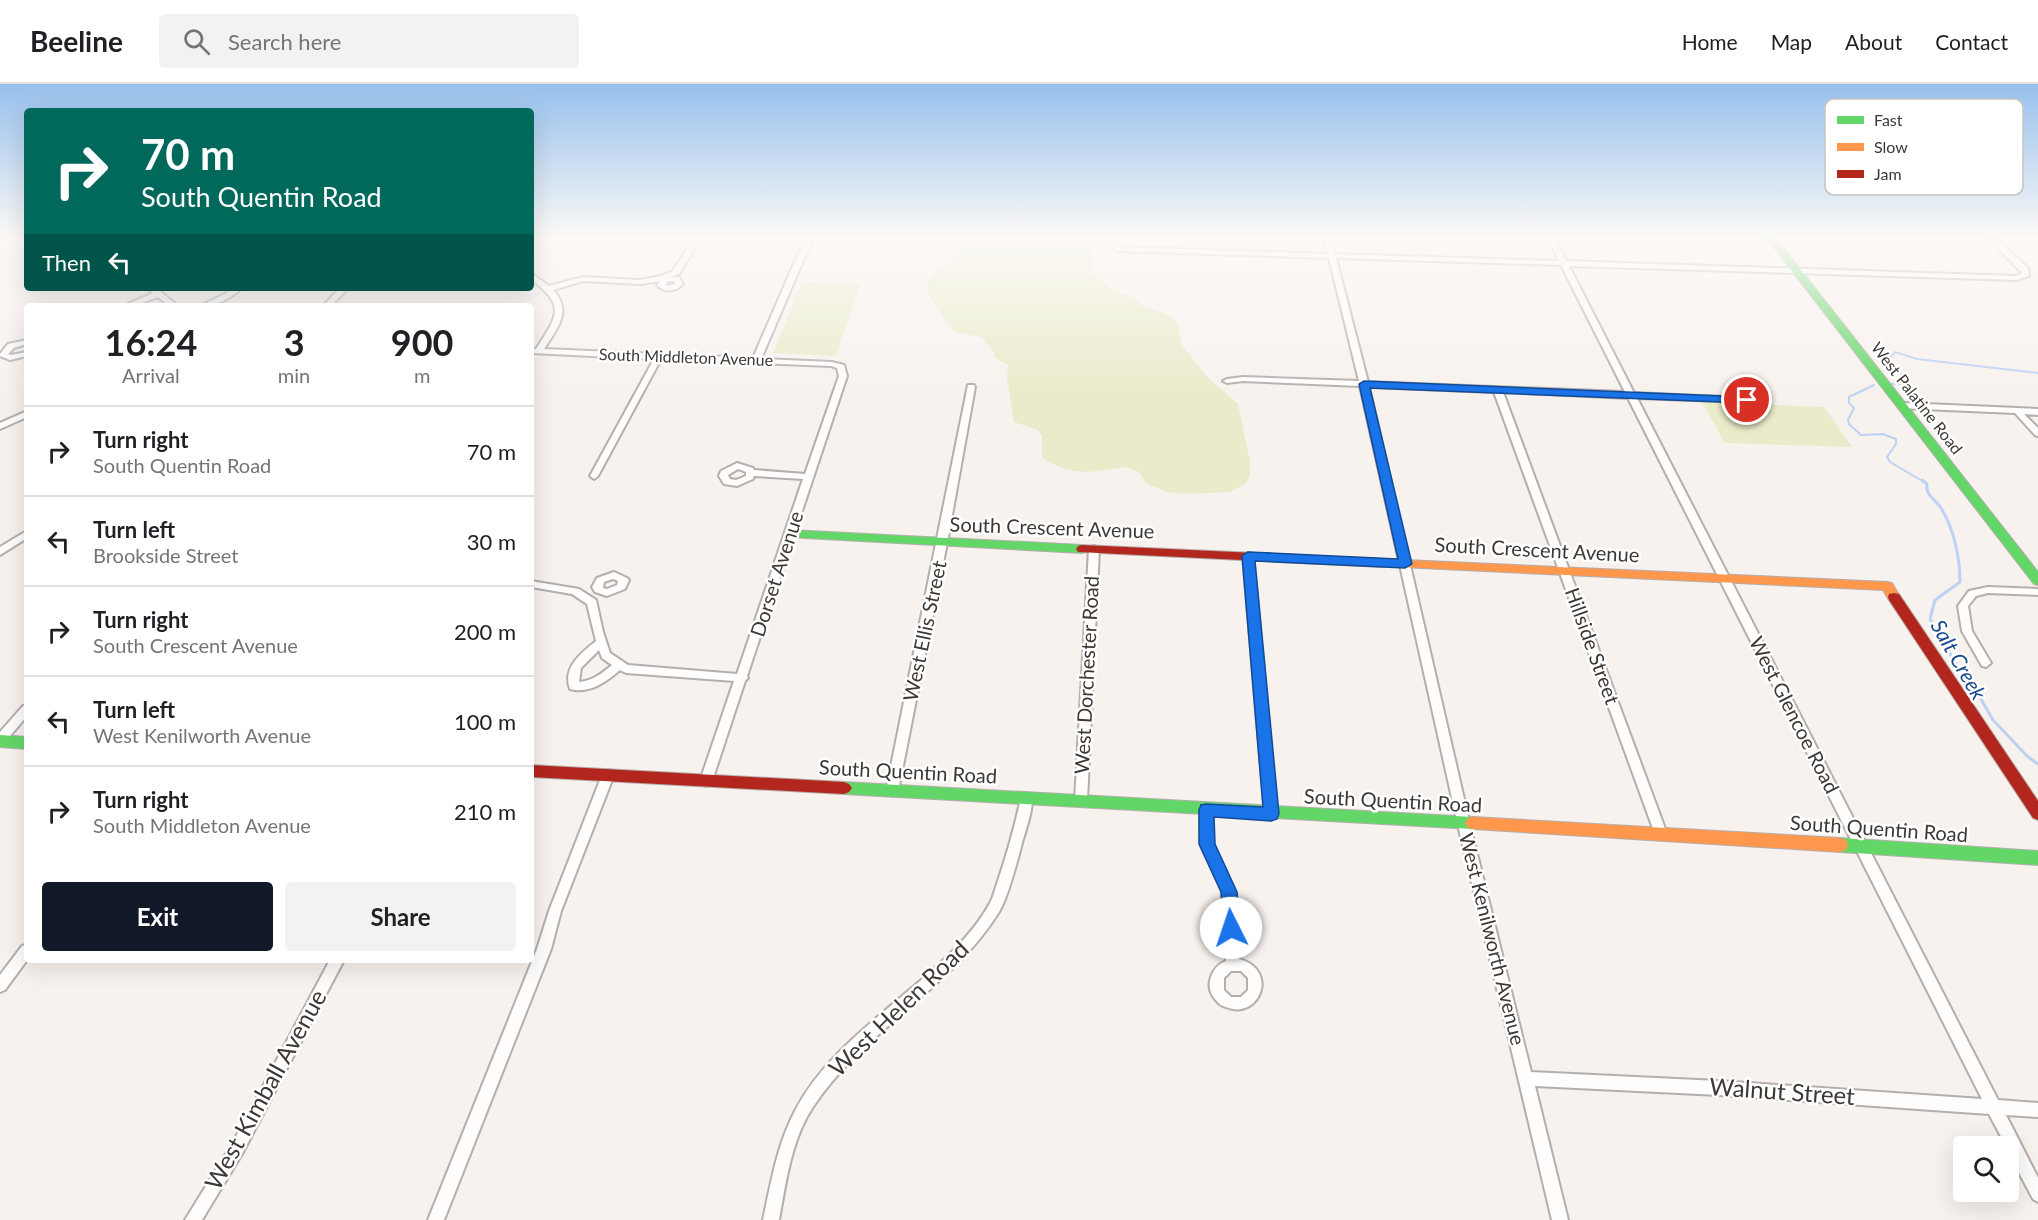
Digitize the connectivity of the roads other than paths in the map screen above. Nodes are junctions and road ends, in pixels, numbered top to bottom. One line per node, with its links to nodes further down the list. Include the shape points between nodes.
1 (551, 289): 15 (street, via 560,302 560,319)
2 (787, 289): 18 (street)
3 (1340, 289): 21 (street, West Kenilworth Avenue)
4 (1576, 289): 24 (street, West Glencoe Road)
5 (1811, 289): 26 (main road, West Palatine Road)
6 (154, 291): 9 (street)
7 (234, 291): 12 (street)
8 (341, 291): 13 (street)
9 (158, 294): 10 (street); 11 (street)
10 (135, 303)
11 (170, 303)
12 (211, 303)
13 (330, 303)
14 (24, 343): 16 (street, via 11,346 3,355 10,358)
15 (534, 351): 17 (street, South Middleton Avenue)
16 (24, 355)
17 (659, 356): 18 (street, South Middleton Avenue); 33 (street)
18 (756, 360): 19 (street, South Middleton Avenue)
19 (841, 367): 34 (street, Dorset Avenue, via 843,376)
20 (1227, 381): 21 (street)
21 (1364, 384): 23 (street); 43 (street, West Kenilworth Avenue)
22 (971, 387): 39 (street, West Ellis Street)
23 (1498, 391): 24 (street); 44 (street, Hillside Street)
24 (1632, 396): 25 (street); 45 (street, West Glencoe Road)
25 (1747, 400)
26 (1903, 406): 27 (street); 46 (main road, West Palatine Road)
27 (2017, 411): 28 (street); 31 (street)
28 (2038, 412)
29 (24, 415): 30 (street)
30 (0, 426)
31 (2038, 433)
32 (751, 473): 34 (street)
33 (594, 476)
34 (808, 477): 35 (street, Dorset Avenue)
35 (790, 534): 39 (main road, South Crescent Avenue); 54 (street, Dorset Avenue)
36 (24, 536): 38 (street)
37 (24, 536): 41 (street)
38 (0, 543)
39 (942, 543): 40 (main road, South Crescent Avenue); 61 (street, West Ellis Street)
40 (1094, 549): 42 (main road, South Crescent Avenue); 63 (street, West Dorchester Road)
41 (0, 552)
42 (1248, 556): 43 (main road, South Crescent Avenue); 65 (street)
43 (1405, 564): 44 (main road, South Crescent Avenue); 67 (street, West Kenilworth Avenue)
44 (1565, 571): 45 (main road, South Crescent Avenue); 68 (street, Hillside Street)
45 (1725, 578): 66 (main road, South Crescent Avenue, via 1887,586); 69 (street, West Glencoe Road)
46 (2038, 581)
47 (534, 584): 50 (street, via 575,591)
48 (599, 590): 50 (street)
49 (2038, 592): 52 (street, via 1988,590 1973,593 1962,606 1967,631)
50 (586, 598): 51 (street, via 592,602)
51 (601, 644): 53 (street, via 606,655); 53 (street, via 577,665 572,678 574,686 587,687)
52 (1986, 663)
53 (619, 665): 54 (street, via 651,672)
54 (743, 678): 60 (street, Dorset Avenue)
55 (24, 713): 56 (street)
56 (0, 741): 57 (main road)
57 (24, 743)
58 (534, 771): 59 (main road, South Quentin Road)
59 (608, 775): 60 (main road, South Quentin Road); 80 (street, via 544,949)
60 (706, 781): 61 (main road, South Quentin Road)
61 (892, 791): 62 (main road, South Quentin Road)
62 (1027, 798): 63 (main road, South Quentin Road); 81 (street, West Helen Road, via 1019,841 996,905 972,939 946,968 841,1058 807,1104 785,1149)
63 (1081, 801): 64 (main road, South Quentin Road)
64 (1206, 810): 65 (main road, South Quentin Road); 73 (street, via 1207,844 1229,892)
65 (1271, 814): 67 (main road, South Quentin Road)
66 (2038, 814)
67 (1464, 825): 68 (main road, South Quentin Road); 75 (street, West Kenilworth Avenue)
68 (1661, 834): 69 (main road, South Quentin Road)
69 (1861, 847): 70 (main road, South Quentin Road); 76 (street, West Glencoe Road)
70 (2038, 858)
71 (24, 954): 74 (street)
72 (335, 963): 79 (street, West Kimball Avenue, via 237,1149)
73 (1233, 964)
74 (0, 986)
75 (1527, 1079): 76 (street, Walnut Street); 82 (street, West Kenilworth Avenue)
76 (1992, 1107): 77 (street, Walnut Street); 78 (street, West Glencoe Road)
77 (2038, 1110)
78 (2038, 1194)
79 (193, 1220)
80 (436, 1220)
81 (771, 1220)
82 (1560, 1220)

